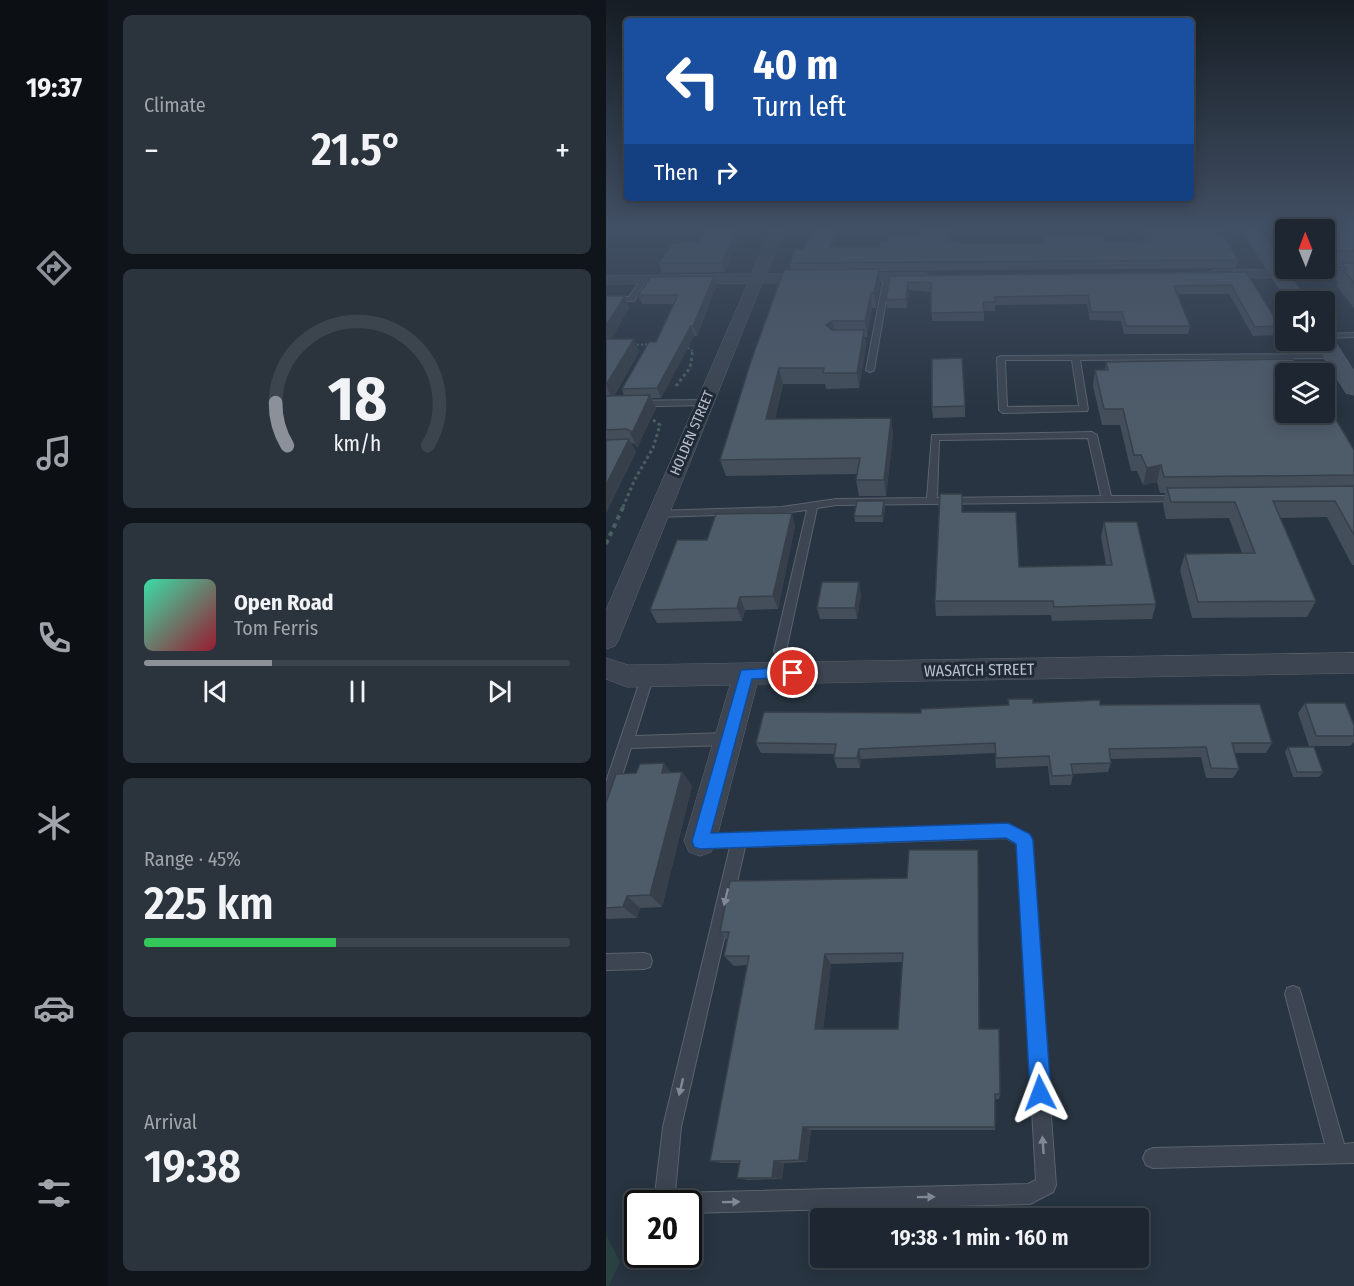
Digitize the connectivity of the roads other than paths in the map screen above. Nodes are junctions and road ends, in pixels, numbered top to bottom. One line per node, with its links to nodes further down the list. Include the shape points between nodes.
1 (638, 288): 4 (lane, via 631,299)
2 (754, 288): 15 (street, HOLDEN STREET)
3 (886, 288): 7 (lane)
4 (606, 299)
5 (1354, 335): 8 (lane)
6 (865, 341): 7 (lane)
7 (876, 341): 12 (lane)
8 (1335, 341)
9 (1275, 347): 11 (lane)
10 (1331, 351): 13 (street)
11 (1076, 357): 11 (lane, via 1001,358 1003,410 1084,409)
12 (870, 370)
13 (1354, 388)
14 (622, 394): 17 (lane)
15 (706, 403): 17 (lane); 22 (street, HOLDEN STREET)
16 (606, 404): 17 (lane)
17 (616, 404)
18 (1189, 499): 19 (lane)
19 (1107, 500): 20 (lane); 20 (lane, via 1092,435 1069,435 935,436)
20 (932, 501): 21 (lane)
21 (813, 505): 22 (lane, via 782,510); 24 (lane)
22 (657, 514): 23 (street, HOLDEN STREET)
23 (606, 639)
24 (780, 651)
25 (1354, 663): 27 (street, WASATCH STREET)
26 (606, 668): 28 (street, WASATCH STREET, via 627,676)
27 (746, 674): 28 (street, WASATCH STREET); 29 (street)
28 (648, 675): 30 (lane)
29 (727, 739): 30 (lane); 33 (street)
30 (627, 742): 31 (lane)
31 (606, 802)
32 (739, 840): 33 (lane); 39 (lane, one-way to 39, via 672,1127); 40 (lane, one-way to 32, via 1030,1194 1046,1185 1024,840 1008,831)
33 (700, 841)
34 (644, 961): 35 (lane)
35 (606, 962)
36 (1293, 994): 37 (lane)
37 (1346, 1153): 38 (lane)
38 (1153, 1158)
39 (665, 1190)
40 (702, 1202)

